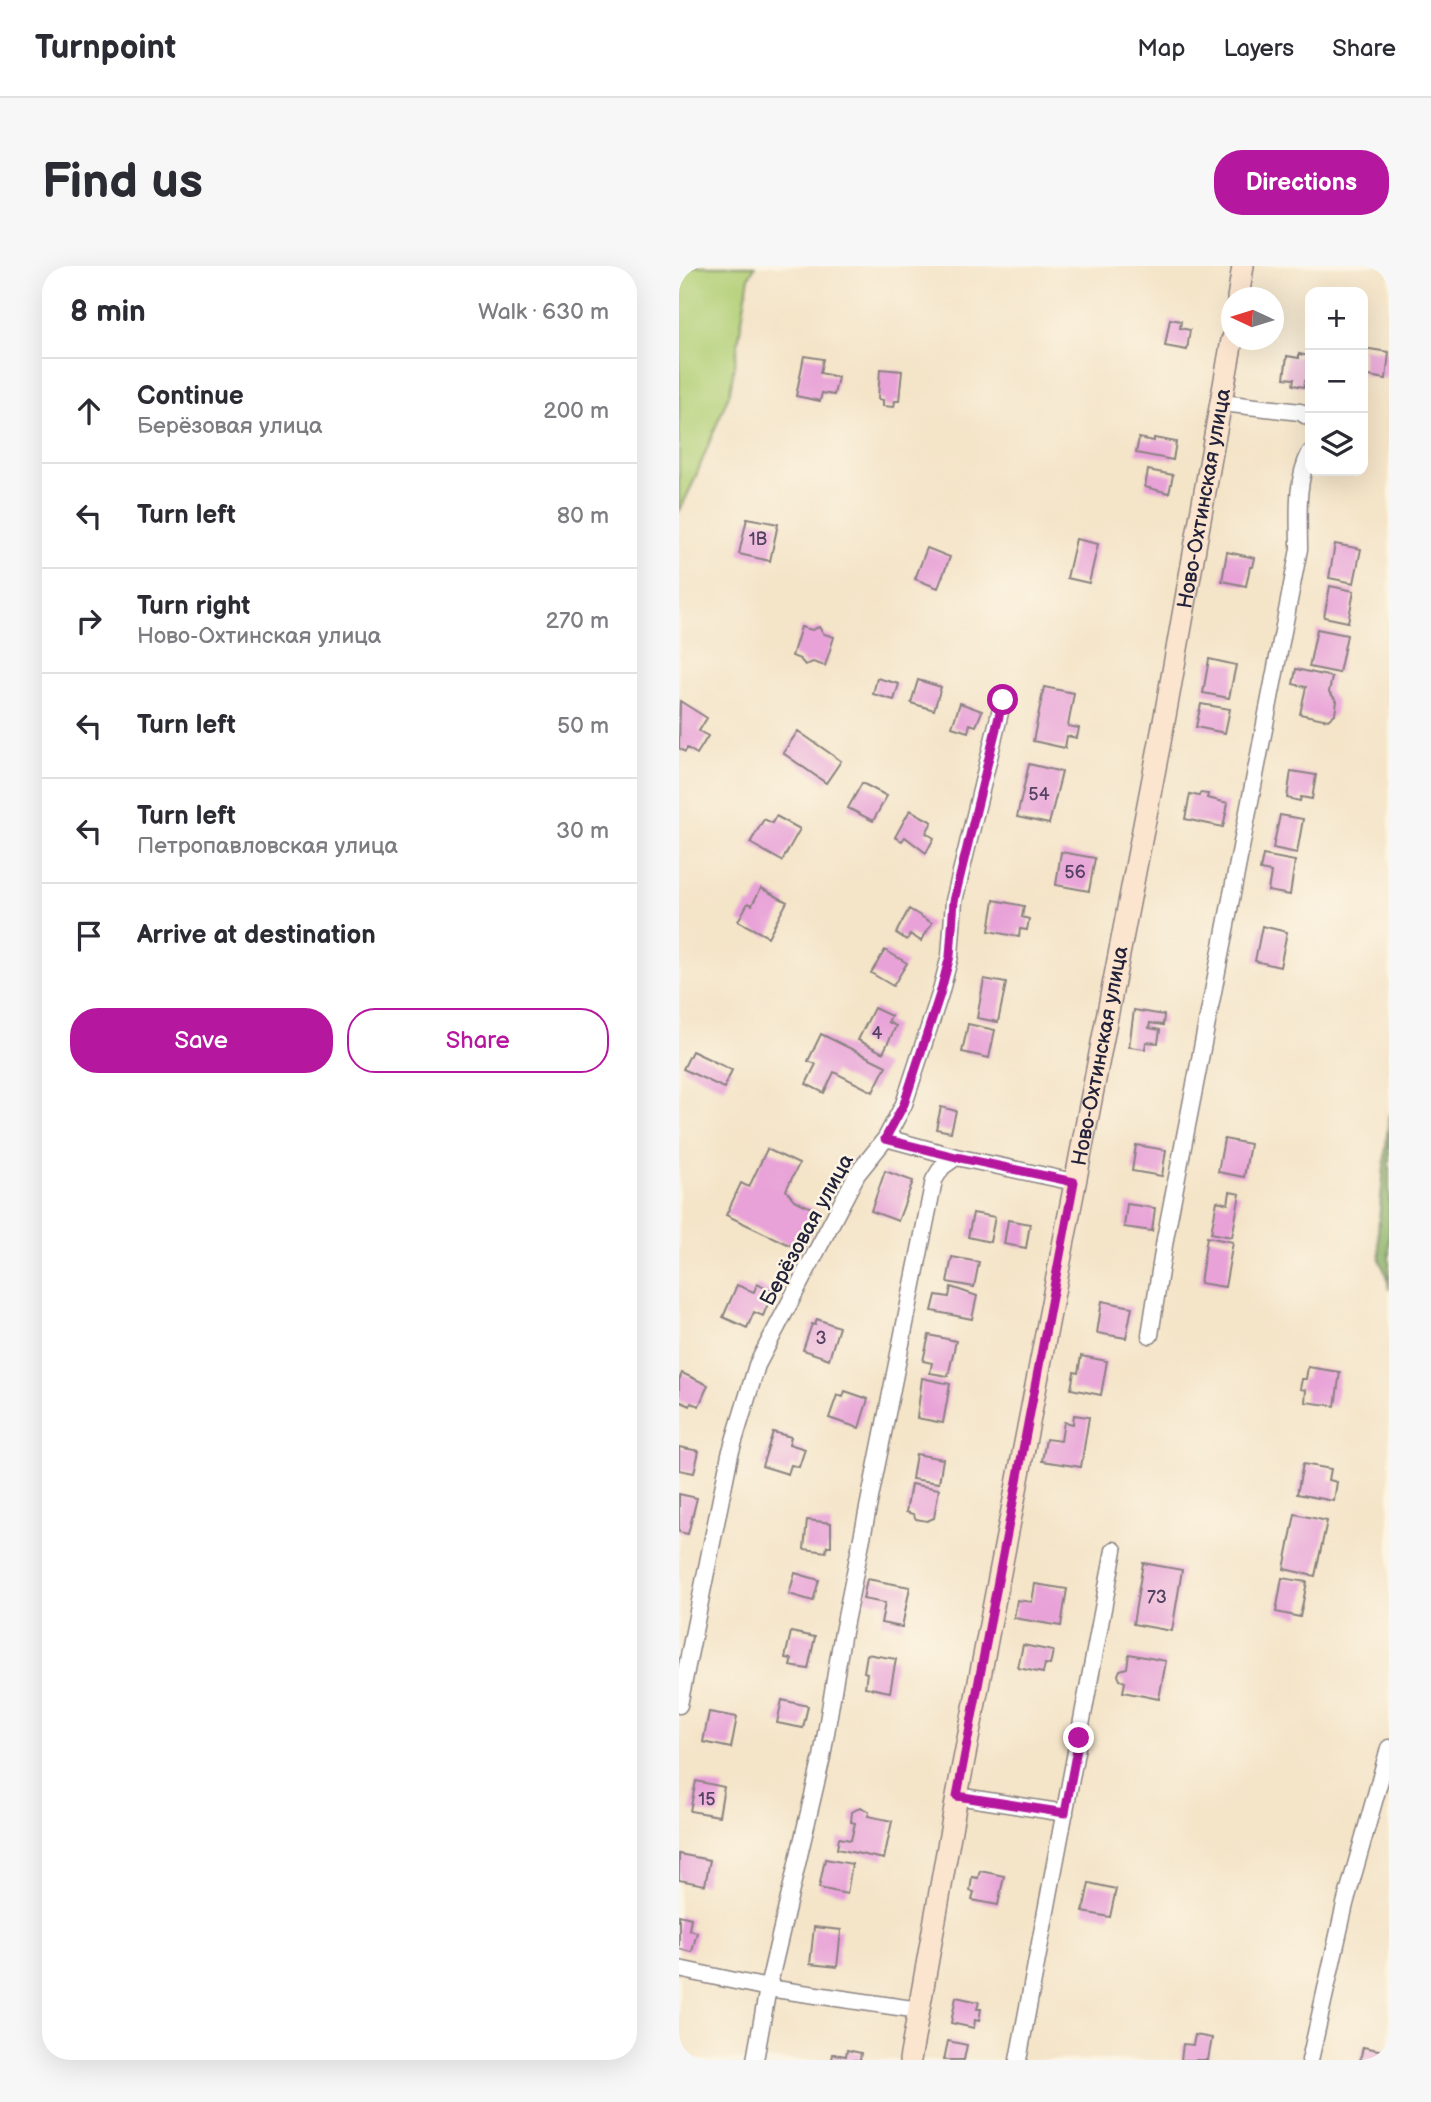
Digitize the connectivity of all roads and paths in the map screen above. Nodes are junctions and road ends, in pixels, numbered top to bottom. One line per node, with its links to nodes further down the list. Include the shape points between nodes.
1 (1243, 266): 2 (street)
2 (1240, 287)
3 (1230, 350): 4 (street, Ново-Охтинская улица)
4 (1222, 403): 5 (street); 10 (street, Ново-Охтинская улица)
5 (1305, 415)
6 (1305, 462): 11 (street, via 1299,492 1299,549)
7 (1003, 700): 8 (street, Берёзовая улица, via 954,901 950,956 940,994 904,1104)
8 (885, 1139): 9 (street); 13 (street, Берёзовая улица, via 857,1174 757,1365 730,1454)
9 (956, 1157): 10 (street); 18 (street, via 934,1180 842,1637 823,1757)
10 (1074, 1182): 15 (street, Ново-Охтинская улица)
11 (1150, 1335)
12 (1114, 1550): 16 (street)
13 (679, 1705)
14 (1389, 1748): 23 (street, via 1345,1903)
15 (957, 1796): 16 (street); 19 (street, Ново-Охтинская улица)
16 (1065, 1813): 22 (street)
17 (679, 1969): 18 (street)
18 (768, 1988): 19 (street); 20 (street)
19 (919, 2010): 21 (street, Ново-Охтинская улица)
20 (755, 2060)
21 (910, 2060)
22 (1019, 2060)
23 (1310, 2060)

